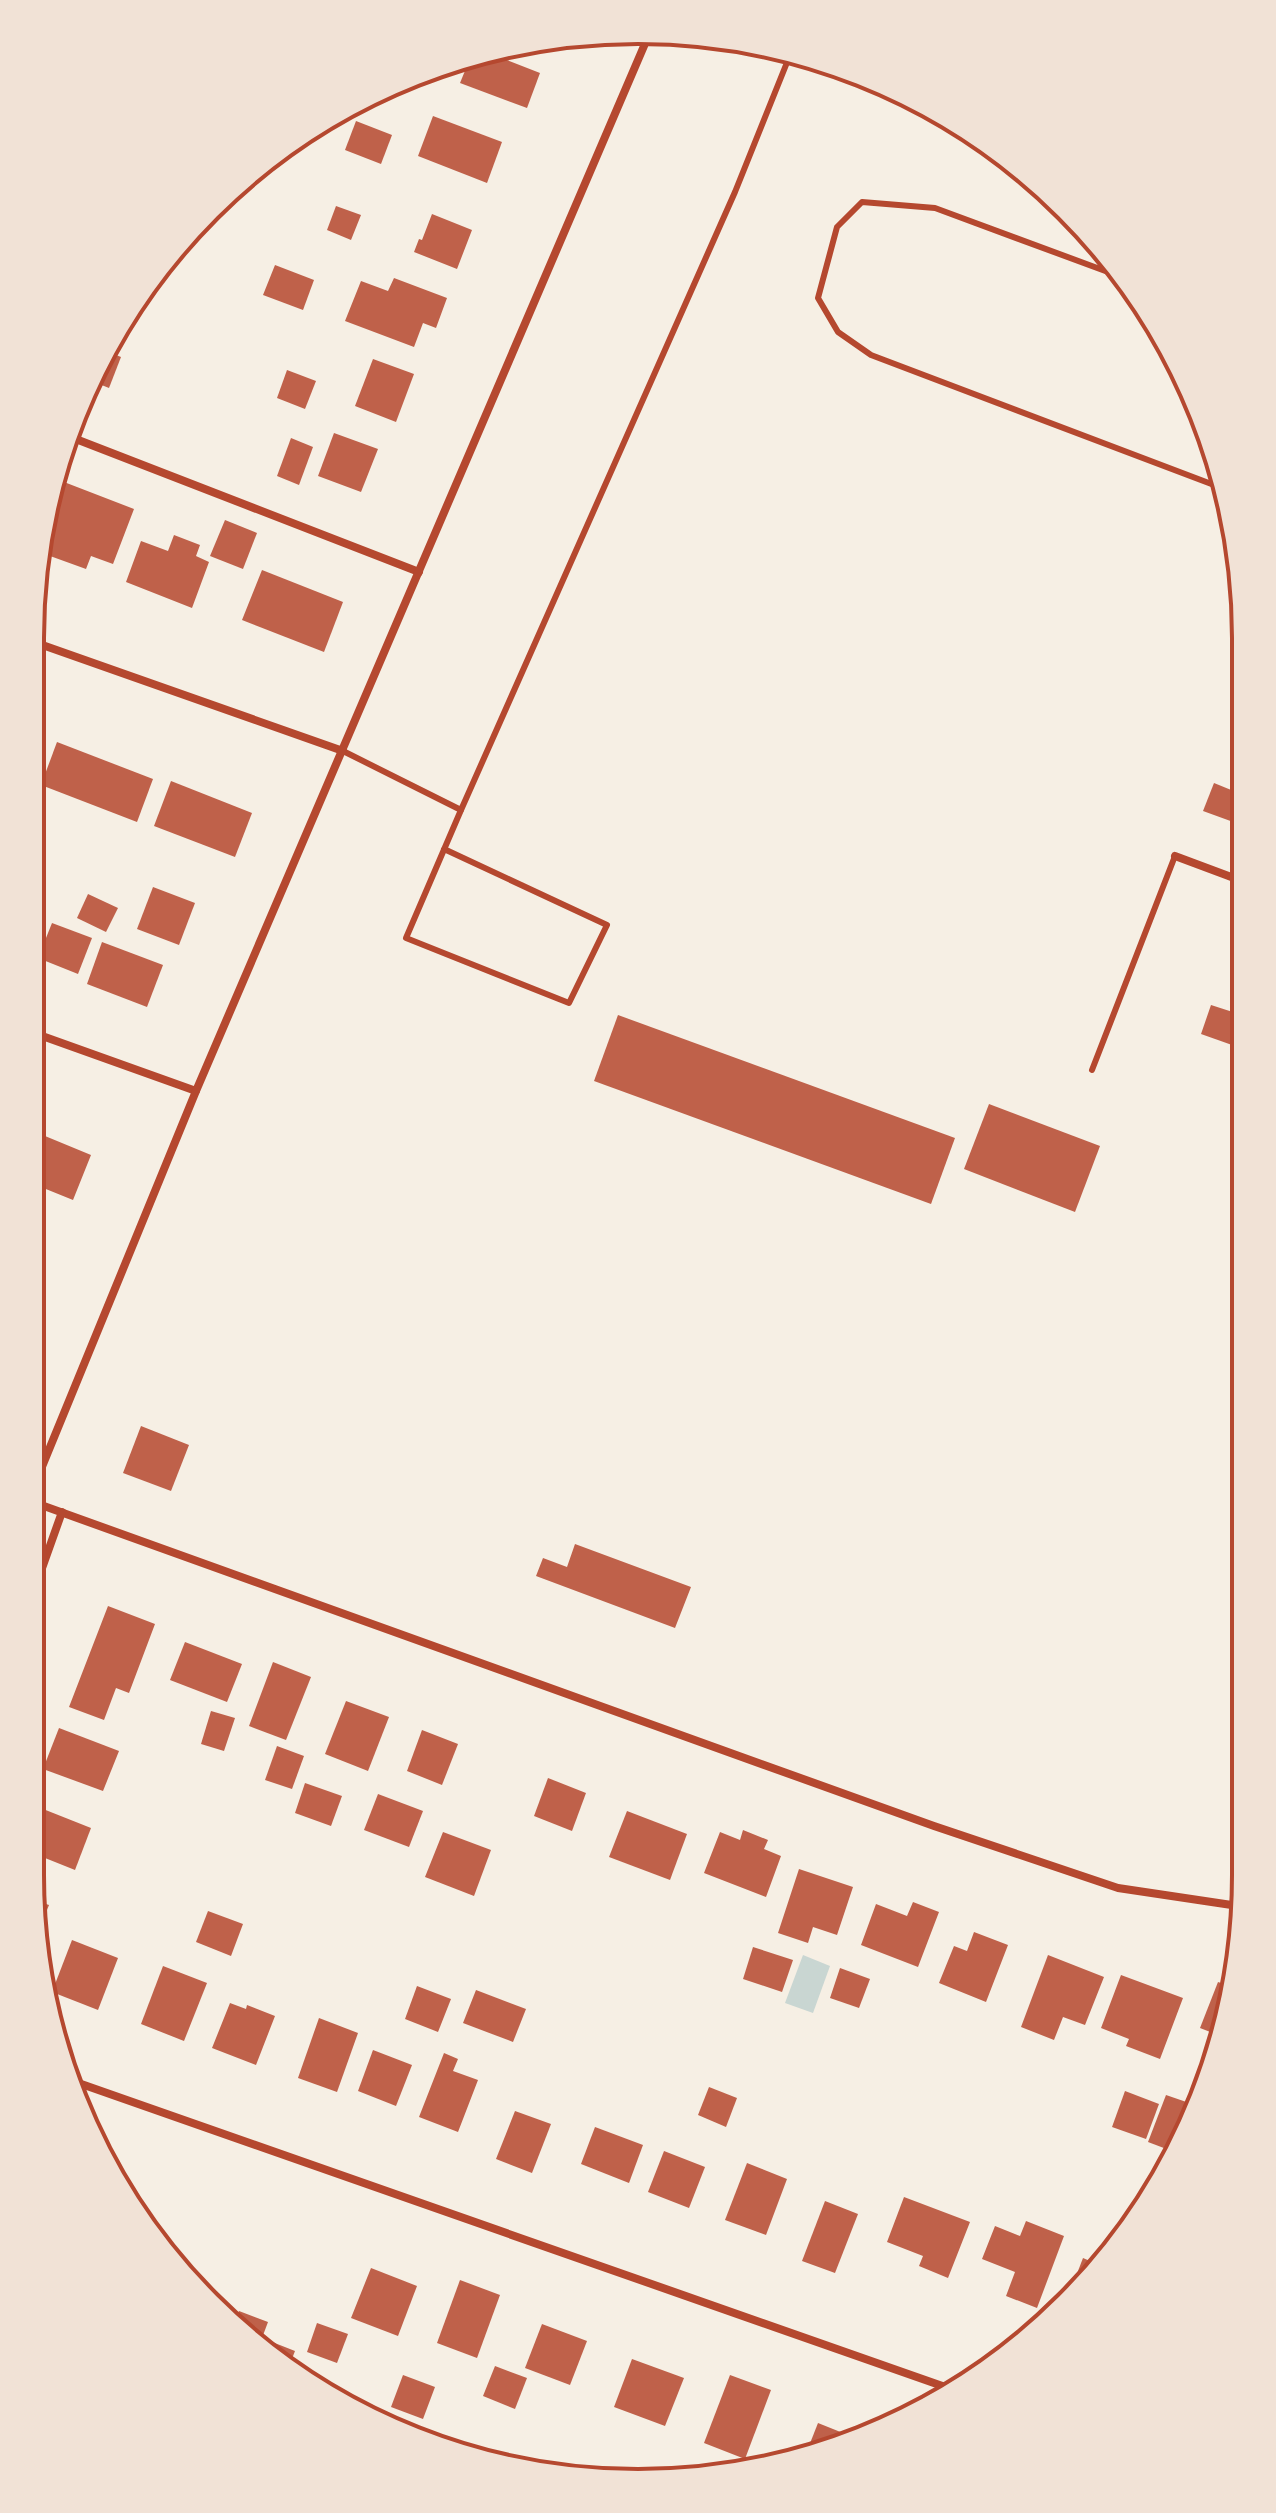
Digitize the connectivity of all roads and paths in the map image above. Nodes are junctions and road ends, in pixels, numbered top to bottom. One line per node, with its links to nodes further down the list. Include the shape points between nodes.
1 (645, 44): 6 (street)
2 (787, 63): 9 (lane, via 735,192)
3 (1105, 271): 5 (lane, via 935,208 862,202 837,227 818,298 838,332 871,355)
4 (79, 440): 6 (street)
5 (1212, 484)
6 (419, 572): 8 (street)
7 (44, 646): 8 (street)
8 (343, 751): 9 (lane); 15 (street)
9 (461, 810): 10 (lane)
10 (444, 849): 10 (lane, via 406,938 569,1003 607,925)
11 (1175, 856): 12 (street); 14 (lane)
12 (1232, 877)
13 (44, 1037): 15 (street)
14 (1092, 1070)
15 (196, 1091): 16 (street)
16 (44, 1465)
17 (44, 1505): 18 (street)
18 (62, 1512): 19 (street); 20 (street, via 1118,1888)
19 (44, 1563)
20 (1231, 1905)
21 (83, 2084): 22 (street)
22 (941, 2385)

